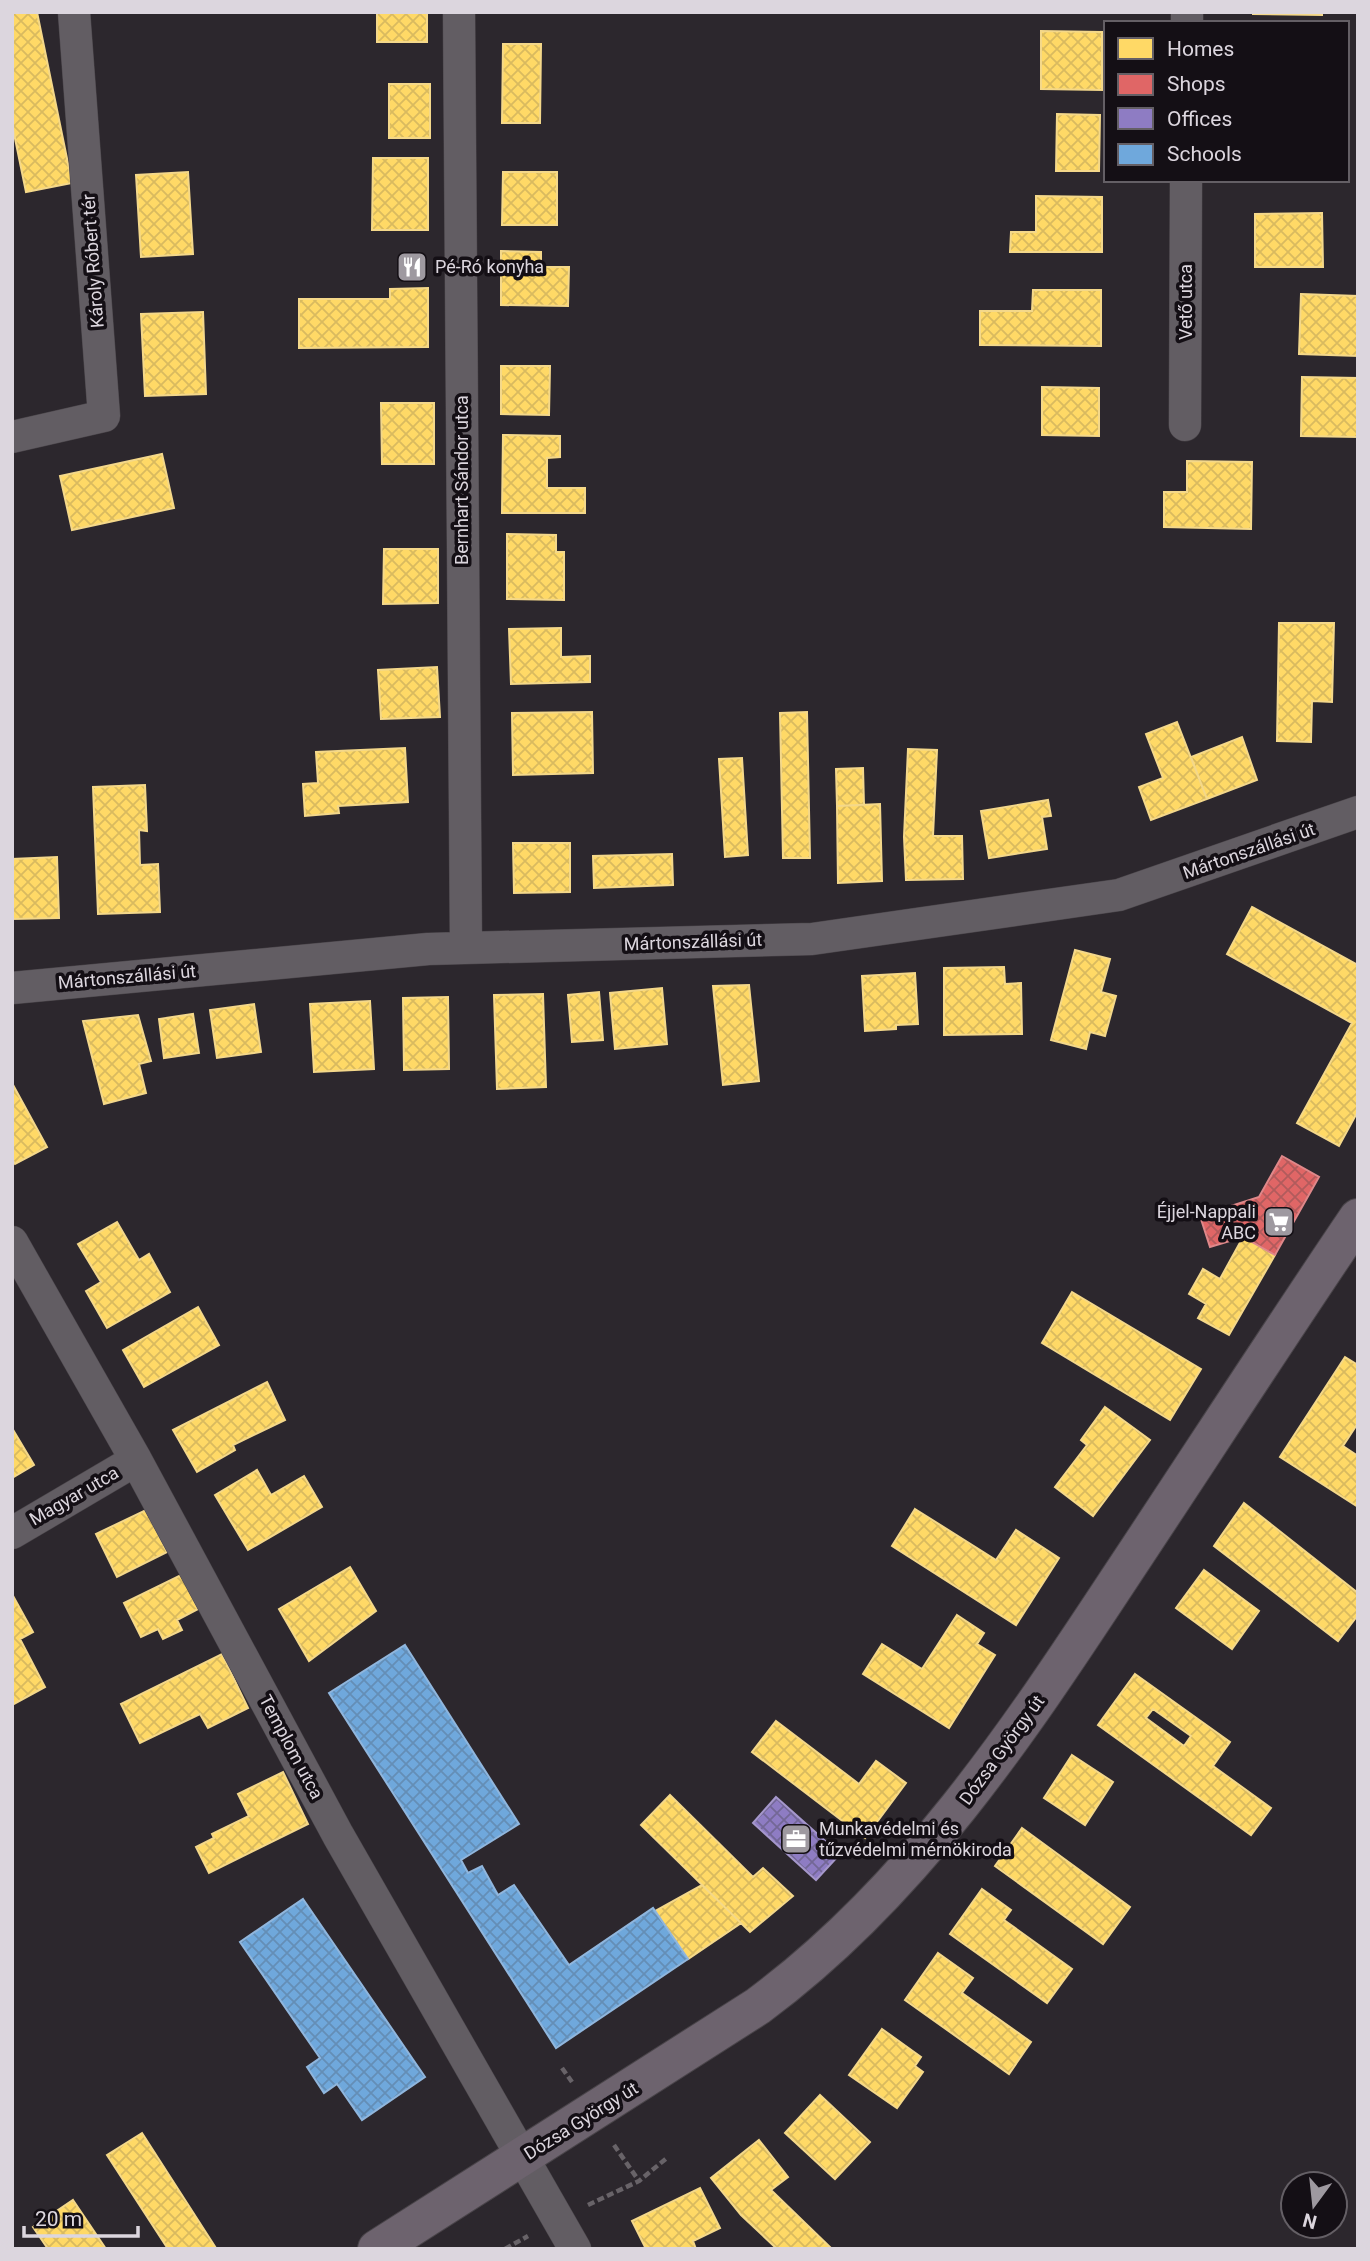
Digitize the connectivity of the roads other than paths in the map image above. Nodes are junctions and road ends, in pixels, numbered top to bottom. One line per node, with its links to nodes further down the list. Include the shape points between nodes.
1 (74, 12): 5 (street, Károly Róbert tér, via 104,416)
2 (460, 12): 7 (street, Bernhart Sándor utca)
3 (1186, 182): 4 (street, Vető utca)
4 (1185, 425)
5 (12, 437)
6 (1358, 812): 7 (street, Mártonszállási út, via 1119,895 812,939)
7 (466, 948): 8 (street, Mártonszállási út)
8 (12, 988)
9 (1358, 1218): 13 (main road, Dózsa György út, via 1057,1673 988,1772 908,1869 843,1937 790,1983)
10 (12, 1242): 11 (street, Templom utca)
11 (136, 1460): 12 (street, Magyar utca); 13 (street, Templom utca, via 338,1835)
12 (12, 1533)
13 (524, 2156): 14 (main road, Dózsa György út); 15 (street, Templom utca)
14 (377, 2249)
15 (575, 2249)

